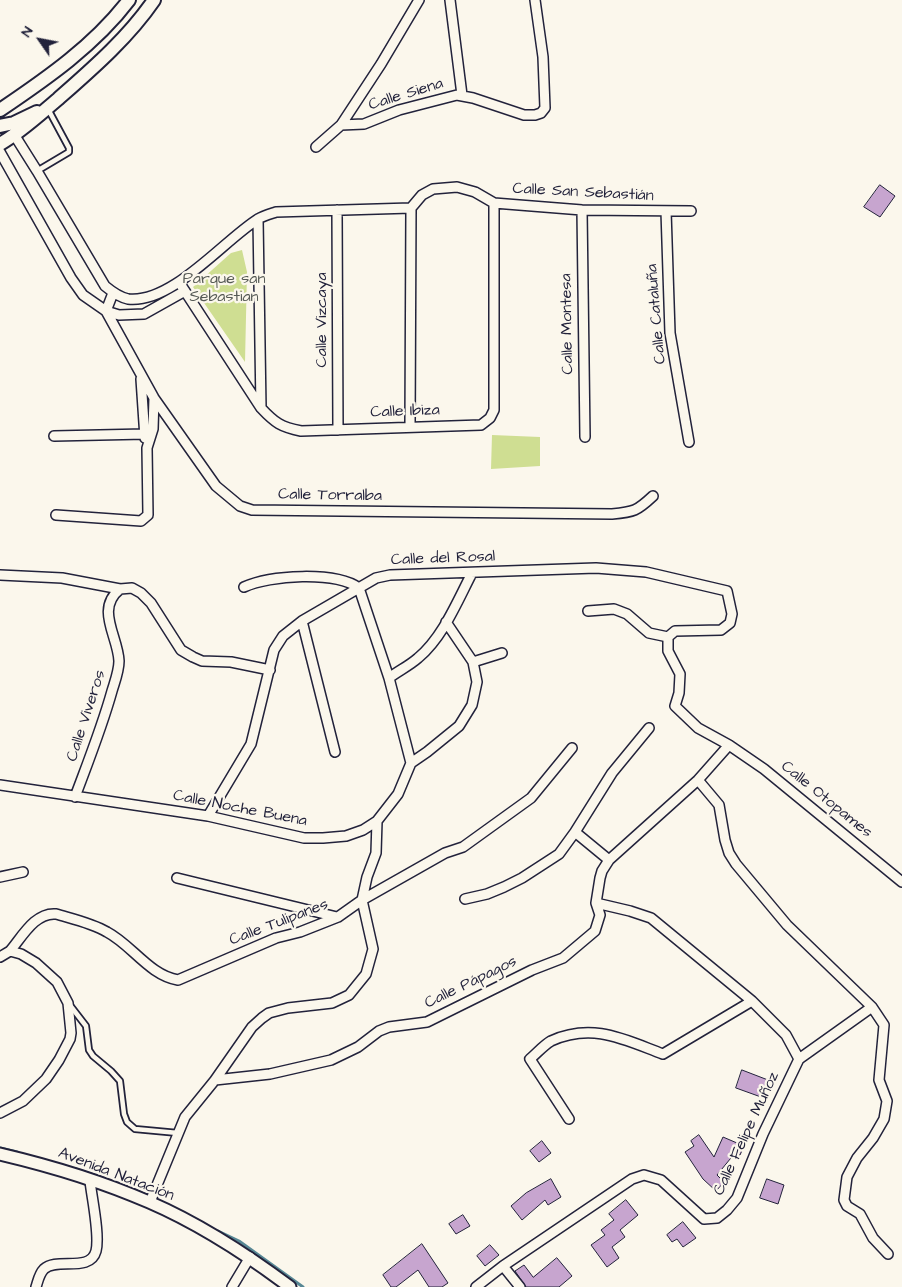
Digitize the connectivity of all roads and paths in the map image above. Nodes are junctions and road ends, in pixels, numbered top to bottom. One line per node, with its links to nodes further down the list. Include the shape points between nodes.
1 (129, 0): 8 (main road, via 71,59)
2 (154, 0): 7 (main road, via 124,38)
3 (419, 0): 9 (street)
4 (450, 0): 6 (street)
5 (535, 0): 6 (street, Calle Siena, via 543,56 545,108 541,114 524,115)
6 (462, 95): 9 (street, Calle Siena, via 398,110 364,124)
7 (48, 108): 10 (main road); 11 (main road); 15 (lane, via 70,150)
8 (0, 110)
9 (341, 125): 13 (street)
10 (0, 126)
11 (15, 136): 12 (main road); 15 (street)
12 (0, 144)
13 (316, 147)
14 (0, 152): 26 (street, Calle Torralba, via 71,278 83,295)
15 (38, 171): 25 (street, via 105,286)
16 (494, 203): 17 (street, Calle San Sebastián, via 475,192 444,187 422,195); 19 (street, Calle San Sebastián); 30 (street, Calle Ibiza, via 493,414 481,425)
17 (411, 208): 18 (street); 30 (street)
18 (337, 210): 22 (street, via 276,212); 31 (street, Calle Vizcaya)
19 (582, 210): 21 (street, Calle San Sebastián); 34 (street, Calle Montesa)
20 (691, 211): 21 (street, Calle San Sebastián)
21 (666, 212): 35 (street, Calle Cataluña, via 670,333)
22 (258, 219): 23 (street); 29 (street)
23 (180, 282): 24 (street, Calle Ibiza); 25 (street, via 147,298 127,298)
24 (185, 291): 26 (street, Calle Torralba, via 144,314 119,315); 29 (street, Calle Ibiza)
25 (113, 293): 26 (street)
26 (106, 311): 27 (street, Calle Torralba)
27 (141, 376): 28 (street, Calle Torralba); 32 (street)
28 (154, 398): 36 (street); 37 (street, Calle Torralba, via 216,486 240,506 252,510 612,514 640,508)
29 (261, 408): 31 (street, Calle Ibiza, via 284,428 301,432)
30 (410, 426): 31 (street, Calle Ibiza)
31 (338, 430)
32 (145, 434): 33 (street); 36 (street)
33 (54, 436)
34 (585, 438)
35 (690, 442)
36 (147, 448): 38 (street, via 149,513 146,518 141,521)
37 (653, 496)
38 (56, 515)
39 (472, 573): 42 (street, Calle del Rosal, via 390,575 376,578); 46 (street); 47 (street, Calle del Rosal, via 596,568 646,572 727,591 732,614 730,623 721,630 675,631)
40 (0, 575): 43 (street, via 62,578)
41 (244, 587): 42 (street, via 274,578 315,577 345,580)
42 (359, 588): 45 (street, Calle del Rosal); 51 (street)
43 (120, 589): 50 (street, via 132,588 142,593 181,650 193,657); 59 (street, Calle Viveros, via 107,611 119,660 118,669)
44 (588, 611): 47 (street, via 614,609 627,614 649,633)
45 (302, 621): 50 (street, Calle del Rosal, via 283,636 274,650); 55 (street)
46 (446, 622): 49 (street, Calle Noche Buena); 51 (street, via 418,658)
47 (668, 637): 53 (street, Calle Otopames, via 668,651 680,674 675,706 698,728)
48 (502, 653): 49 (street)
49 (473, 662): 56 (street, Calle Noche Buena, via 477,682 472,705 459,726)
50 (270, 670): 60 (street, Calle del Rosal, via 251,744)
51 (388, 678): 56 (street)
52 (649, 728): 62 (street, via 612,773)
53 (729, 745): 57 (street, Calle Pápagos); 67 (street, Calle Otopames, via 764,769)
54 (572, 748): 69 (street, Calle Tulipanes, via 531,798 463,847 445,853)
55 (336, 752)
56 (412, 763): 61 (street, Calle Noche Buena, via 398,794)
57 (698, 780): 63 (street, Calle Pápagos); 76 (street, via 720,805 729,853 736,864 787,925)
58 (0, 785): 59 (street, Calle Noche Buena)
59 (75, 797): 60 (street, Calle Noche Buena)
60 (208, 816): 61 (street, Calle Noche Buena, via 304,838 346,836)
61 (377, 821): 69 (street, via 376,853)
62 (575, 832): 63 (street); 68 (street, via 559,854 522,878 487,894)
63 (609, 860): 70 (street, Calle Pápagos, via 602,871)
64 (22, 872): 65 (street)
65 (0, 877)
66 (177, 878): 71 (street)
67 (902, 882)
68 (465, 899)
69 (362, 900): 71 (street, Calle Tulipanes); 78 (street, via 373,949 366,974 349,995 332,1003 269,1013 252,1028)
70 (596, 903): 74 (street, Calle Felipe Muñoz, via 651,918); 78 (street, Calle Pápagos, via 600,915 594,931 563,958 478,995 440,1016 427,1022 378,1031 358,1047 331,1060 270,1074)
71 (338, 917): 72 (street, Calle Tulipanes, via 276,938 178,980 157,971 108,932 56,914 49,913 36,921)
72 (10, 952): 73 (street, Calle Tulipanes); 75 (street, via 36,963 57,982)
73 (0, 957)
74 (752, 1000): 77 (street, Calle Felipe Muñoz, via 786,1035); 80 (street, via 663,1054 611,1034 580,1033 550,1042 530,1059)
75 (68, 1003): 79 (street, via 70,1039 60,1060 46,1080 23,1101); 81 (lane, via 86,1026 89,1050 93,1056 120,1081 127,1122 136,1128)
76 (872, 1007): 77 (street); 85 (street, via 884,1025 879,1080 887,1101 884,1119 847,1177 844,1200 847,1206 860,1214 873,1238)
77 (799, 1059): 87 (street, Calle Felipe Muñoz, via 737,1198 717,1218 704,1219 661,1180 644,1175 632,1179)
78 (214, 1080): 81 (street, via 189,1110)
79 (0, 1113)
80 (569, 1120)
81 (178, 1133): 84 (street)
82 (0, 1154): 83 (street, Avenida Natación, via 56,1168)
83 (90, 1181): 84 (street, Avenida Natación); 88 (street, via 98,1241 94,1257 88,1261 51,1265 38,1277)
84 (150, 1202): 86 (street, Avenida Natación)
85 (888, 1254)
86 (250, 1257): 89 (street); 90 (street, Avenida Natación)
87 (503, 1266): 91 (street, Calle Felipe Muñoz); 92 (street)
88 (36, 1287)
89 (232, 1287)
90 (290, 1287)
91 (476, 1287)
92 (520, 1287)

